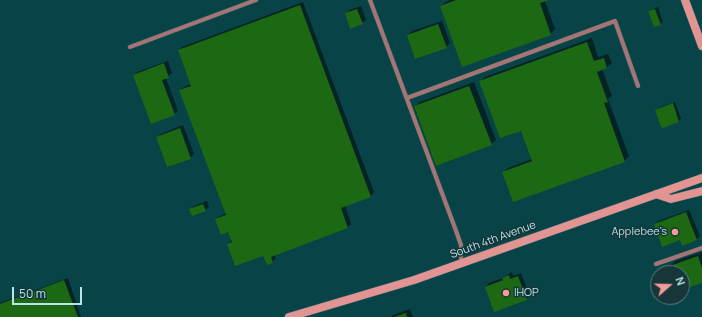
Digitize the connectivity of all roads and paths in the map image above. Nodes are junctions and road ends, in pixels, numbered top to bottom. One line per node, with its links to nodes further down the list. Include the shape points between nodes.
1 (256, 0): 5 (lane)
2 (370, 0): 7 (lane)
3 (685, 0): 4 (main road)
4 (702, 46)
5 (130, 48)
6 (638, 86): 7 (lane, via 615,21)
7 (407, 98): 12 (lane, via 456,228 461,245)
8 (702, 178): 10 (main road, South 4th Avenue)
9 (702, 191): 10 (main road, via 671,199)
10 (656, 194): 12 (main road, South 4th Avenue)
11 (702, 248): 13 (lane)
12 (461, 263): 14 (main road, South 4th Avenue, via 404,283)
13 (656, 264)
14 (289, 317)

